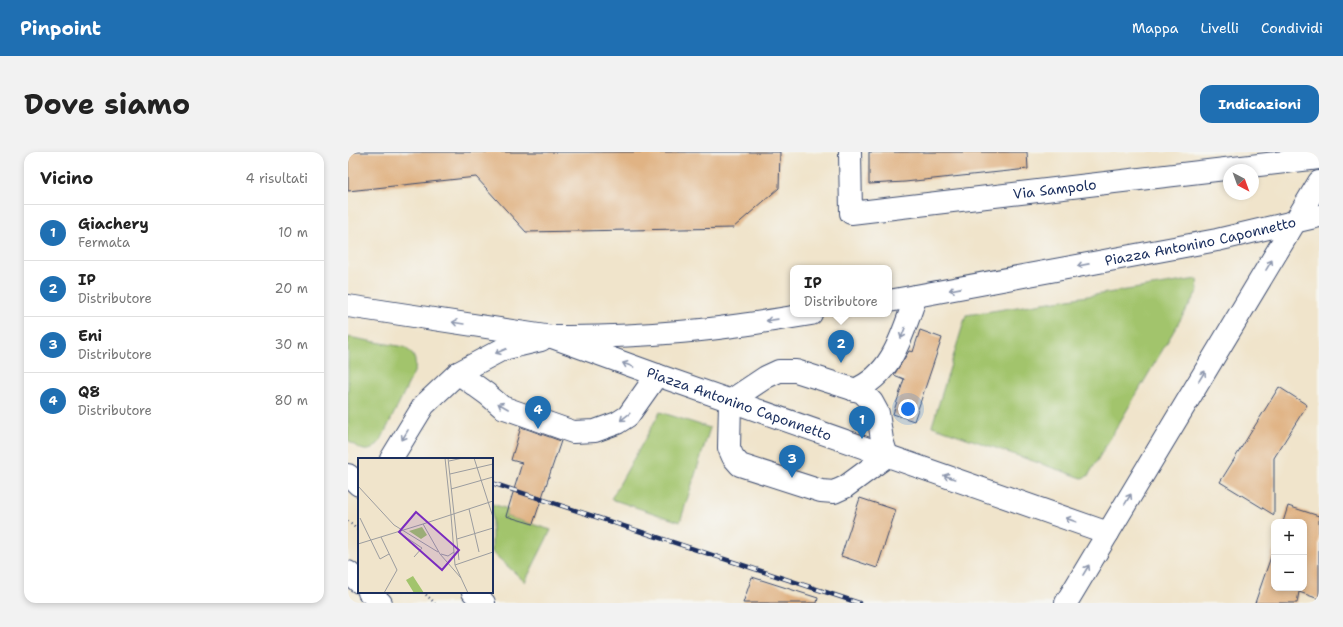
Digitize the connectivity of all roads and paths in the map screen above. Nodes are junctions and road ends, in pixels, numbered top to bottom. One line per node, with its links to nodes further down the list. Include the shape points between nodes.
1 (850, 152): 2 (street, Via Sampolo, via 851,213)
2 (1319, 158)
3 (1319, 182): 5 (street)
4 (1319, 216): 5 (street)
5 (1295, 221): 6 (street, Piazza Antonino Caponnetto, one-way to 6, via 1217,240); 21 (street, Piazza Antonino Caponnetto, one-way to 5)
6 (916, 296): 7 (street, Piazza Antonino Caponnetto); 13 (street, one-way to 13, via 895,352 886,366 868,383)
7 (892, 300)
8 (348, 306): 10 (street, Piazza Antonino Caponnetto, one-way to 8)
9 (791, 317): 10 (street, Piazza Antonino Caponnetto, one-way to 10, via 667,333)
10 (552, 337): 11 (street, Piazza Antonino Caponnetto, one-way to 11, via 503,349); 12 (street, Piazza Antonino Caponnetto, one-way to 10)
11 (458, 373): 12 (street, one-way to 11, via 628,416 595,431 573,432 502,407); 16 (street, Piazza Antonino Caponnetto, one-way to 16, via 424,405)
12 (657, 375): 14 (street, Piazza Antonino Caponnetto)
13 (854, 390): 14 (street, via 796,371 779,371); 15 (street, via 862,392 878,413)
14 (730, 401): 15 (street, Piazza Antonino Caponnetto); 15 (street, via 729,448 740,464 750,468 821,491 834,492 845,487)
15 (887, 456): 21 (street, Piazza Antonino Caponnetto, one-way to 15)
16 (393, 458)
17 (348, 475): 18 (street)
18 (358, 484)
19 (348, 521): 20 (path)
20 (358, 530)
21 (1108, 533): 30 (street, Piazza Antonino Caponnetto, one-way to 21)
22 (348, 572): 23 (street)
23 (358, 581)
24 (370, 593): 27 (street)
25 (424, 593): 28 (path)
26 (473, 593): 29 (street)
27 (381, 603)
28 (435, 603)
29 (484, 603)
30 (1066, 603)

